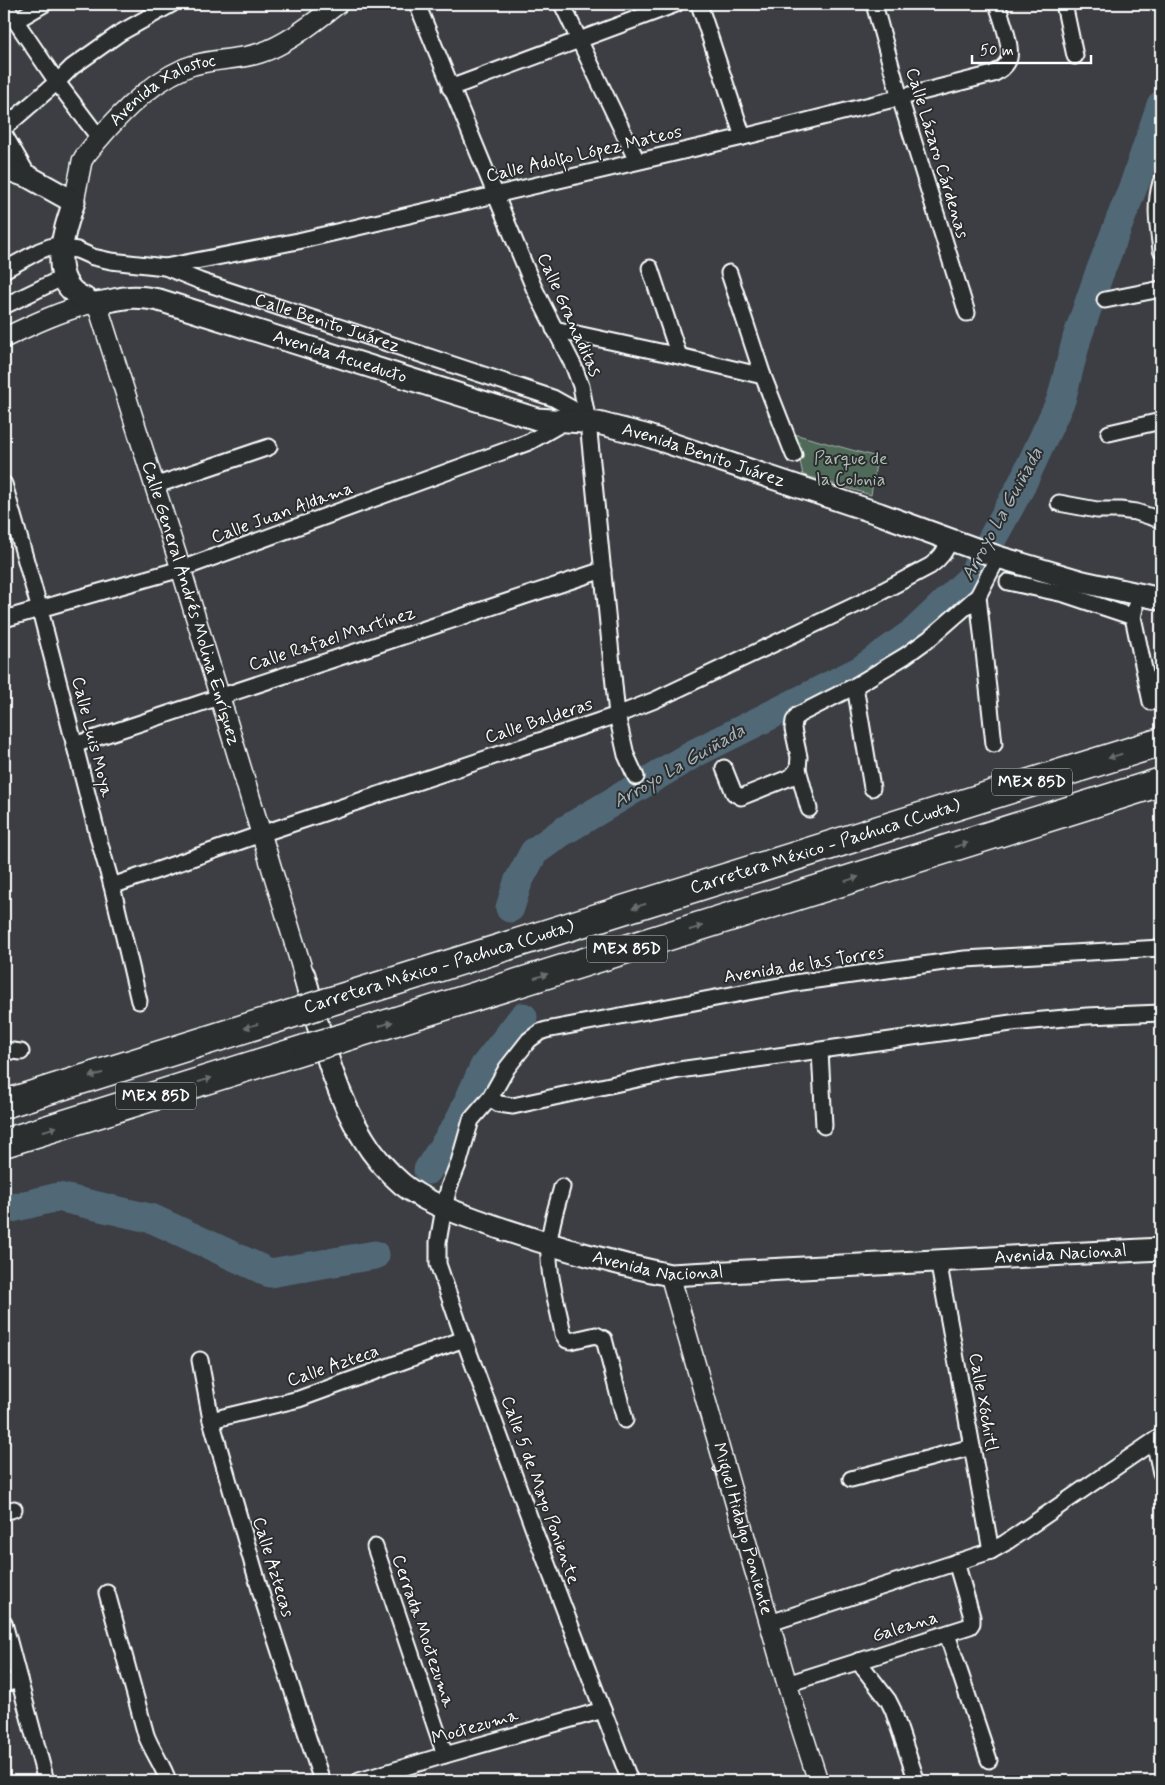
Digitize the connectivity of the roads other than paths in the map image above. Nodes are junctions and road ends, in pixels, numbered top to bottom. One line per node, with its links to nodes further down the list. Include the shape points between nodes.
1 (4, 4): 12 (street)
2 (44, 4): 12 (street)
3 (172, 4): 15 (street, via 120,33 72,67)
4 (336, 4): 21 (street, Avenida Xalostoc, via 294,36 261,53 205,62 184,69 139,98)
5 (417, 4): 16 (street, Calle Granaditas)
6 (562, 4): 13 (street)
7 (676, 4): 13 (street)
8 (698, 4): 20 (street)
9 (874, 4): 17 (street, Calle Lázaro Cárdenas)
10 (997, 4): 17 (street, Calle Adolfo López Mateos, via 1010,57 1001,70)
11 (1064, 4): 14 (street)
12 (15, 21): 15 (street)
13 (580, 40): 16 (street); 22 (street)
14 (1075, 56)
15 (57, 82): 18 (street); 21 (street)
16 (450, 88): 26 (street, Calle Granaditas)
17 (900, 98): 20 (street, Calle Adolfo López Mateos); 39 (street, Calle Lázaro Cárdenas)
18 (4, 128)
19 (4, 134): 24 (street)
20 (743, 137): 22 (street, Calle Adolfo López Mateos)
21 (100, 139): 27 (street, Avenida Xalostoc, via 82,162)
22 (637, 162): 26 (street, Calle Adolfo López Mateos)
23 (4, 168): 24 (main road)
24 (30, 177): 27 (main road)
25 (1161, 182): 29 (street, via 1156,216)
26 (496, 194): 30 (street, Calle Adolfo López Mateos, via 298,241); 40 (street, Calle Granaditas)
27 (74, 202): 28 (main road, Avenida Xalostoc)
28 (60, 247): 30 (street, Calle Benito Juárez, via 102,259); 32 (street, via 39,251); 34 (main road)
29 (1161, 250)
30 (165, 267): 46 (street, Calle Benito Juárez, via 553,398)
31 (650, 268): 42 (street)
32 (4, 270)
33 (729, 272): 43 (street)
34 (64, 277): 37 (main road, Calle General Andrés Molina Enríquez, via 72,291); 38 (street)
35 (1161, 289): 36 (street)
36 (1105, 300)
37 (92, 303): 41 (street, via 68,309); 45 (main road, Avenida Acueducto, via 141,297 159,300 537,419); 51 (street, Calle General Andrés Molina Enríquez, via 102,318)
38 (4, 306)
39 (967, 313)
40 (554, 329): 42 (street); 46 (street, Calle Granaditas, via 581,386)
41 (4, 338)
42 (678, 356): 43 (street)
43 (763, 376): 49 (street)
44 (1161, 421): 47 (street)
45 (566, 422): 46 (main road, Avenida Acueducto); 56 (street, Calle Juan Aldama, via 528,442)
46 (588, 422): 54 (main road, Avenida Benito Juárez, via 645,435 735,464); 57 (street, Calle Granaditas)
47 (1109, 433)
48 (269, 448): 51 (street)
49 (794, 455)
50 (4, 484): 62 (street, Calle Luis Moya)
51 (154, 486): 56 (street, Calle General Andrés Molina Enríquez)
52 (1059, 503): 53 (street, via 1097,510 1136,512)
53 (1161, 520)
54 (957, 543): 55 (main road, Avenida Benito Juárez); 68 (street, Calle Balderas, via 938,560 862,602 655,700)
55 (996, 557): 59 (main road, Avenida Benito Juárez); 60 (street)
56 (182, 569): 62 (street, Calle Juan Aldama); 66 (street, Calle General Andrés Molina Enríquez)
57 (602, 570): 66 (street, Calle Rafael Martínez); 68 (street, Calle Granaditas)
58 (1008, 582): 63 (street, via 1064,594)
59 (1139, 595): 61 (main road, Avenida Benito Juárez); 63 (street)
60 (978, 596): 65 (street, via 930,638); 70 (street)
61 (1161, 599)
62 (40, 610): 64 (street, Calle Juan Aldama); 71 (street, Calle Luis Moya)
63 (1133, 616): 67 (street)
64 (4, 619)
65 (854, 686): 73 (street, via 803,712 794,721); 76 (street)
66 (219, 696): 71 (street, Calle Rafael Martínez); 78 (street, Calle General Andrés Molina Enríquez)
67 (1151, 702)
68 (616, 715): 74 (street, Calle Granaditas, via 626,755); 78 (street, Calle Balderas)
69 (1161, 742): 88 (highway, Carretera México - Pachuca (Cuota) / MEX 85D, one-way to 88, bridge)
70 (994, 744)
71 (74, 745): 79 (street, Calle Luis Moya)
72 (724, 768): 73 (street, via 734,793 739,797 792,776)
73 (798, 769): 77 (street)
74 (636, 777)
75 (1161, 782): 90 (highway, MEX 85D, one-way to 75, bridge)
76 (872, 788)
77 (809, 809)
78 (261, 834): 79 (street, Calle Balderas); 81 (street, Calle General Andrés Molina Enríquez)
79 (112, 886): 82 (street, Calle Luis Moya)
80 (1161, 948): 87 (street, Avenida de las Torres, via 956,960 795,983 554,1028 540,1032 530,1040 507,1068)
81 (304, 975): 92 (main road, Avenida Nacional, via 339,1093 364,1140 403,1185)
82 (139, 1001)
83 (1161, 1013): 85 (street, via 1011,1023)
84 (4, 1050): 86 (street)
85 (820, 1051): 87 (street, via 679,1070 513,1106 498,1104); 89 (street)
86 (21, 1052)
87 (490, 1098): 92 (street, Avenida de las Torres, via 471,1120)
88 (4, 1104)
89 (824, 1126)
90 (4, 1143)
91 (562, 1187): 93 (street)
92 (444, 1208): 93 (main road, Avenida Nacional); 97 (street, Calle 5 de Mayo Poniente, via 438,1264)
93 (549, 1245): 96 (main road, Avenida Nacional); 100 (street, via 549,1263 564,1334 570,1341 596,1335 604,1339)
94 (1161, 1249): 95 (main road, Avenida Nacional)
95 (938, 1260): 96 (main road, Avenida Nacional); 102 (street, Calle Xóchitl)
96 (670, 1275): 110 (street, Miguel Hidalgo Poniente)
97 (464, 1339): 99 (street, Calle Azteca, via 299,1399); 116 (street, Calle 5 de Mayo Poniente)
98 (200, 1360): 99 (street, Calle Aztecas)
99 (211, 1420): 122 (street, Calle Aztecas, via 263,1600)
100 (625, 1420)
101 (1157, 1438): 103 (street); 106 (street)
102 (972, 1447): 104 (street); 106 (street, Calle Xóchitl)
103 (1161, 1473)
104 (851, 1480)
105 (375, 1547): 117 (street, Cerrada Moctezuma)
106 (991, 1552): 107 (street)
107 (956, 1562): 110 (street); 111 (street, Galeana, via 972,1621 970,1626)
108 (107, 1593): 121 (street, via 146,1735)
109 (4, 1623): 113 (street)
110 (770, 1623): 115 (street, Miguel Hidalgo Poniente)
111 (947, 1634): 112 (street, Galeana); 118 (street)
112 (858, 1661): 115 (street, Galeana); 119 (street, via 893,1710)
113 (19, 1680): 114 (street); 120 (street)
114 (4, 1684)
115 (787, 1684): 125 (street, Miguel Hidalgo Poniente)
116 (603, 1710): 117 (street, Moctezuma); 124 (street, Calle 5 de Mayo Poniente)
117 (445, 1755): 123 (street, Moctezuma)
118 (989, 1760)
119 (916, 1779)
120 (46, 1781)
121 (168, 1781)
122 (322, 1781)
123 (359, 1781)
124 (630, 1781)
125 (818, 1781)

